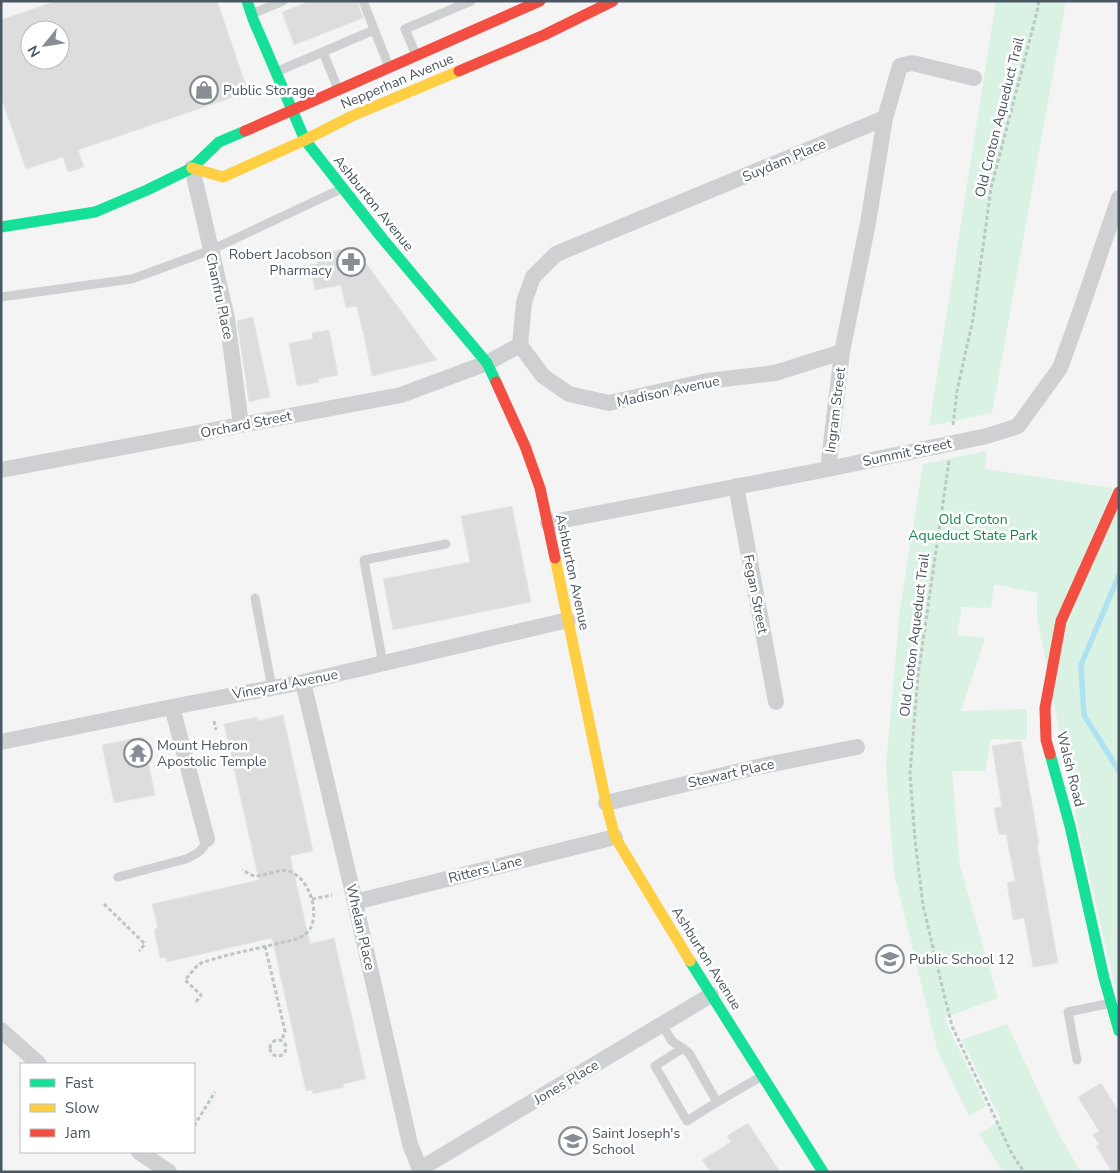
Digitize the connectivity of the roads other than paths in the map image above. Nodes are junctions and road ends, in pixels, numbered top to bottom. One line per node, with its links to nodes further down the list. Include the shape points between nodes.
1 (247, 1): 7 (main road, Ashburton Avenue)
2 (284, 1): 7 (lane)
3 (363, 1): 8 (lane)
4 (471, 1): 10 (lane, via 404,29)
5 (540, 1): 10 (main road, Nepperhan Avenue)
6 (614, 1): 17 (main road, Nepperhan Avenue, via 544,35 352,116)
7 (252, 14): 12 (main road, Ashburton Avenue)
8 (374, 30): 9 (lane); 11 (lane)
9 (323, 52): 12 (lane); 14 (lane)
10 (416, 55): 11 (main road, Nepperhan Avenue)
11 (389, 67): 14 (main road, Nepperhan Avenue)
12 (276, 72): 15 (main road, Ashburton Avenue)
13 (974, 78): 16 (street, via 912,63 900,66)
14 (338, 89): 15 (main road, Nepperhan Avenue)
15 (293, 111): 17 (main road, Ashburton Avenue); 18 (main road, Nepperhan Avenue, via 219,142)
16 (885, 118): 24 (street, Suydam Place, via 556,254 533,278 524,302); 25 (street)
17 (305, 140): 18 (main road, Nepperhan Avenue, via 223,178); 19 (main road, Ashburton Avenue)
18 (192, 168): 21 (main road, Nepperhan Avenue, via 95,212); 22 (street, Chanfru Place)
19 (343, 188): 22 (lane); 26 (main road, Ashburton Avenue)
20 (1119, 198): 28 (street, Summit Street, via 1060,368 1018,426 987,436)
21 (1, 227)
22 (211, 250): 23 (lane, via 132,279); 27 (street, Chanfru Place, via 227,318)
23 (1, 297)
24 (520, 345): 25 (street, Madison Avenue, via 543,376 570,394 609,403 707,381 775,373); 26 (street)
25 (842, 352): 28 (street, Ingram Street)
26 (488, 364): 27 (street, Orchard Street, via 401,395); 32 (main road, Ashburton Avenue, via 525,446)
27 (242, 425): 29 (street, Orchard Street)
28 (828, 469): 30 (street, Summit Street)
29 (1, 470)
30 (736, 486): 32 (street, Summit Street); 39 (street, Fegan Street)
31 (1119, 492): 49 (main road, Walsh Road, via 1061,621 1045,708 1046,740 1070,826)
32 (548, 523): 35 (main road, Ashburton Avenue)
33 (446, 544): 36 (lane, via 364,560)
34 (255, 598): 38 (lane)
35 (568, 620): 36 (street, Vineyard Avenue); 43 (main road, Ashburton Avenue)
36 (382, 664): 37 (street, Vineyard Avenue)
37 (302, 682): 38 (street, Vineyard Avenue); 47 (street, Whelan Place)
38 (272, 688): 40 (street, Vineyard Avenue)
39 (776, 702)
40 (172, 707): 41 (street, Vineyard Avenue); 45 (street)
41 (1, 742)
42 (857, 747): 43 (street, Stewart Place, via 757,766)
43 (606, 803): 44 (main road, Ashburton Avenue)
44 (615, 837): 47 (street, Ritters Lane); 48 (main road, Ashburton Avenue)
45 (207, 839): 46 (lane, via 204,848 196,855)
46 (118, 877)
47 (355, 902): 59 (street, Whelan Place, via 410,1144)
48 (711, 995): 50 (street, Jones Place); 56 (main road, Ashburton Avenue)
49 (1111, 1003): 52 (main road, Walsh Road); 54 (lane, via 1068,1012)
50 (662, 1025): 53 (lane, via 672,1041); 59 (street, Jones Place)
51 (1, 1030): 55 (street)
52 (1119, 1031)
53 (683, 1048): 57 (lane); 57 (lane, via 655,1066 687,1121)
54 (1077, 1060)
55 (38, 1063)
56 (762, 1076): 57 (lane); 61 (main road, Ashburton Avenue)
57 (717, 1102)
58 (140, 1153): 60 (street)
59 (420, 1171)
60 (169, 1172)
61 (823, 1172)

